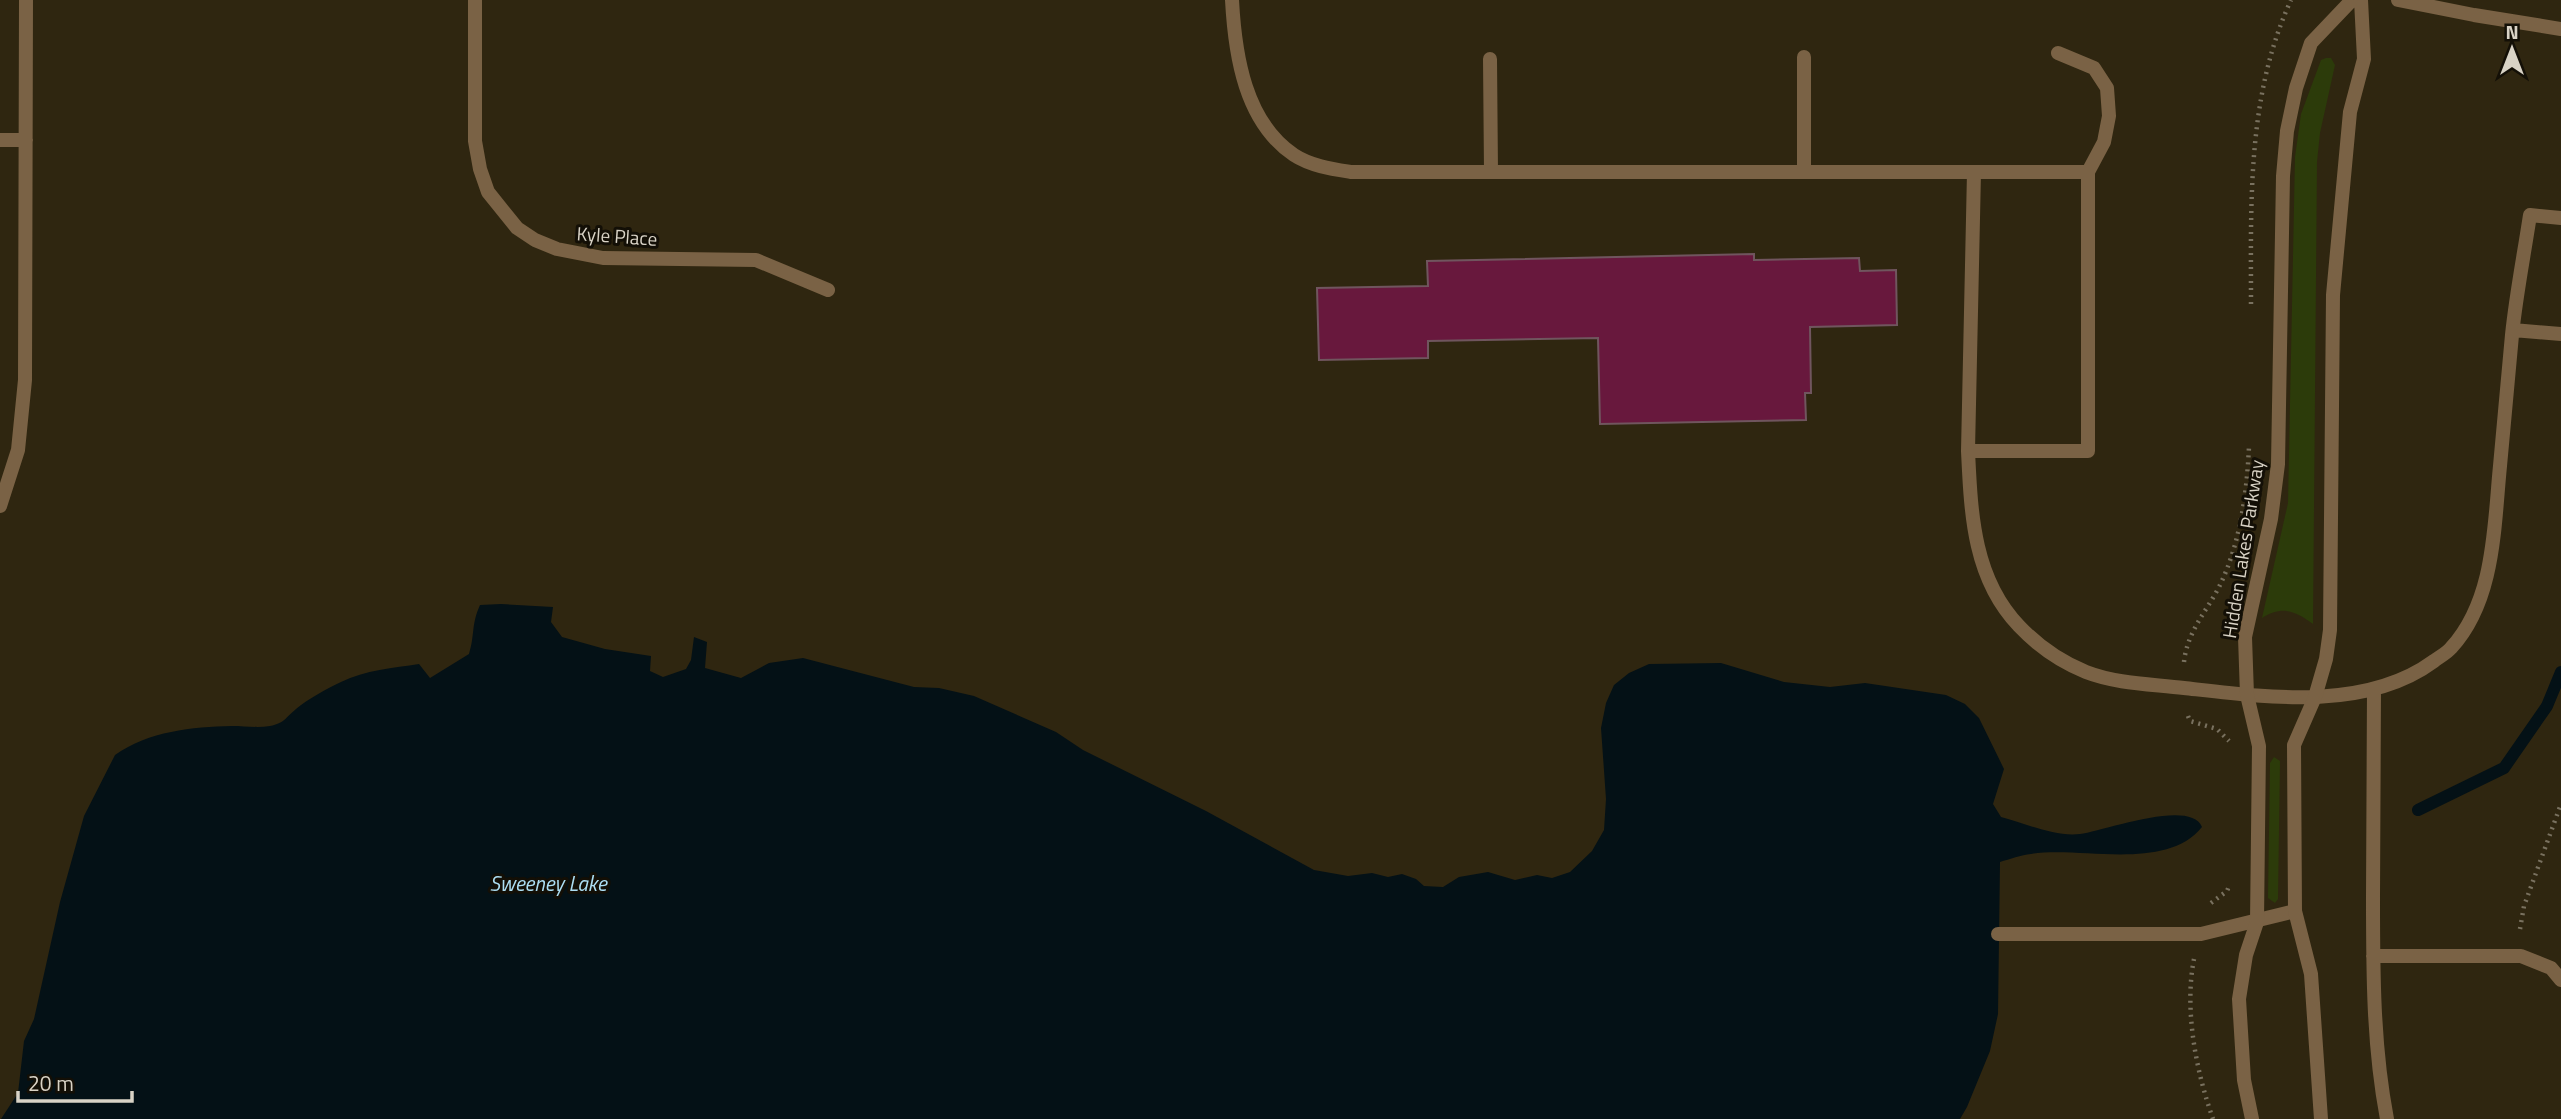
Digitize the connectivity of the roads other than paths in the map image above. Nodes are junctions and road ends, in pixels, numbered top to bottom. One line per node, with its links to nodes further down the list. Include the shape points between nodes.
1 (26, 0): 12 (street)
2 (475, 0): 18 (street, Kyle Place, via 475,142 488,192 517,228 557,249 603,258 757,260)
3 (1232, 0): 14 (street, via 1243,78 1255,113 1296,157 1351,172)
4 (2352, 0): 24 (street, Hidden Lakes Parkway, via 2311,43 2287,131 2278,464 2245,636)
5 (2361, 0): 25 (street, via 2364,59 2350,112 2333,295 2330,629)
6 (2398, 0): 7 (street)
7 (2561, 29)
8 (2058, 53): 16 (street, via 2094,68 2106,88 2109,116 2104,142)
9 (1804, 57): 13 (street)
10 (1490, 59): 14 (street)
11 (0, 140): 12 (street)
12 (26, 140): 22 (street, via 25,380 18,450)
13 (1804, 171): 14 (street); 15 (street)
14 (1491, 172)
15 (1974, 172): 16 (street); 21 (street)
16 (2088, 172): 21 (street, via 2088,451)
17 (2561, 218): 19 (street, via 2530,215)
18 (828, 290)
19 (2513, 330): 20 (street); 23 (street, via 2490,562 2475,612 2451,649 2419,673)
20 (2561, 334)
21 (1968, 451): 24 (street, via 1977,549 1993,588 2017,624 2041,647 2086,672 2128,682)
22 (0, 506)
23 (2374, 689): 25 (street); 29 (street)
24 (2247, 695): 25 (street); 27 (street, Hidden Lakes Parkway, via 2259,746)
25 (2315, 697): 26 (street, via 2294,745)
26 (2295, 911): 27 (street); 32 (street, via 2311,974)
27 (2257, 922): 28 (street, via 2202,934); 31 (street, Hidden Lakes Parkway, via 2239,999 2244,1080)
28 (1998, 934)
29 (2373, 956): 30 (street, via 2521,956 2551,968); 33 (street, via 2376,1035)
30 (2561, 980)
31 (2252, 1119)
32 (2321, 1119)
33 (2387, 1119)

